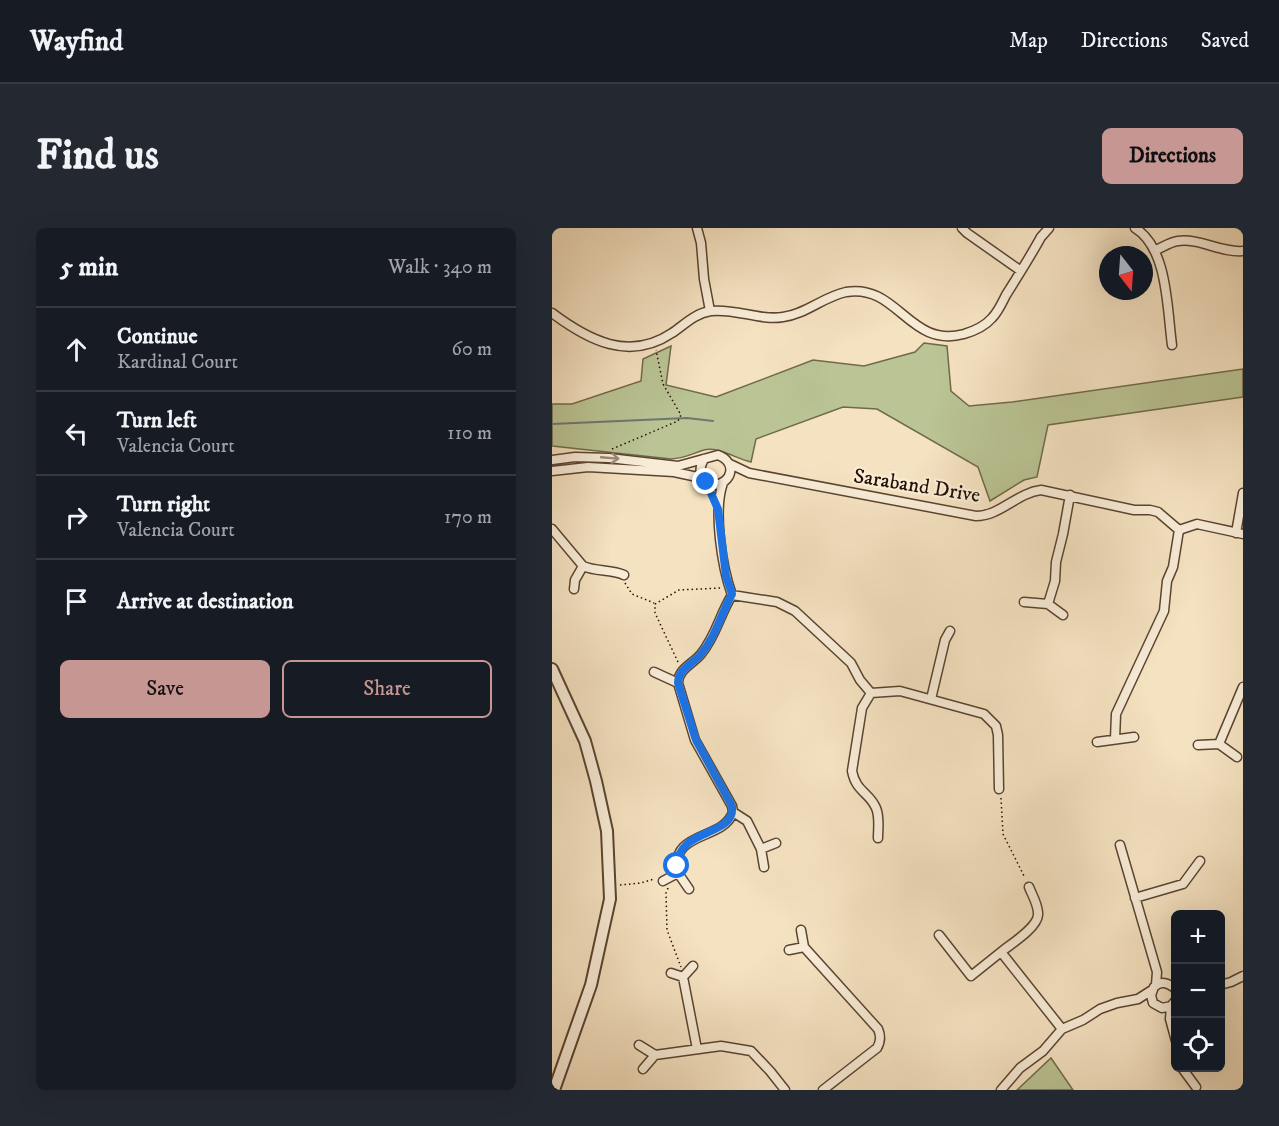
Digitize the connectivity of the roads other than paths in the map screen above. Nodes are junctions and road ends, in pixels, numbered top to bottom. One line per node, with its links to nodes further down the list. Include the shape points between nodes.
1 (697, 228): 8 (street)
2 (962, 228): 7 (street)
3 (1049, 228): 7 (street)
4 (1135, 228): 5 (street)
5 (1156, 250): 6 (street, via 1185,241); 10 (street)
6 (1243, 251)
7 (1021, 271): 8 (street, via 993,318 954,336 924,331 886,300 863,292 836,295 780,318)
8 (710, 311): 9 (street, via 688,320 654,343 640,346 599,342)
9 (552, 313)
10 (1172, 345)
11 (704, 459): 12 (street, one-way to 11, via 609,458 678,466); 13 (street, via 718,454); 16 (street, via 700,469)
12 (552, 460)
13 (730, 464): 15 (street, Saraband Drive); 17 (street, via 731,474)
14 (552, 471): 16 (street, via 588,467 653,470)
15 (749, 473): 17 (street, Saraband Drive); 19 (street, Saraband Drive, via 975,516 993,513 1030,491)
16 (704, 480): 17 (street, via 714,485); 20 (street)
17 (726, 481): 20 (street, via 719,493)
18 (1243, 493): 23 (street)
19 (1070, 495): 22 (street, Saraband Drive, via 1158,512); 29 (street)
20 (718, 509): 27 (street)
21 (552, 529): 24 (street)
22 (1179, 530): 23 (street, via 1197,525); 39 (street, via 1164,611 1116,714)
23 (1240, 533)
24 (583, 566): 25 (street); 26 (street)
25 (624, 575)
26 (574, 589)
27 (731, 591): 34 (street, via 715,634 678,676); 36 (street, via 777,602 795,611 851,663)
28 (1023, 602): 29 (street)
29 (1048, 604): 30 (street)
30 (1064, 615)
31 (950, 631): 37 (street)
32 (552, 669): 84 (street, via 585,741 607,831 610,886 591,985)
33 (654, 672): 34 (street)
34 (678, 683): 45 (street, via 696,740)
35 (1243, 687): 41 (street)
36 (871, 693): 37 (street, via 900,691); 46 (street, via 862,708 852,771 858,789 877,810)
37 (931, 699): 44 (street, via 991,719 998,735)
38 (1134, 737): 39 (street)
39 (1116, 739): 40 (street)
40 (1096, 742)
41 (1219, 744): 42 (street); 43 (street)
42 (1198, 745)
43 (1237, 757)
44 (999, 789)
45 (733, 812): 49 (street, via 747,822); 52 (street, via 725,824 681,849)
46 (879, 838)
47 (776, 843): 49 (street)
48 (1120, 845): 56 (street)
49 (761, 849): 51 (street)
50 (1200, 861): 56 (street, via 1183,884)
51 (764, 867)
52 (678, 873): 53 (street); 55 (street)
53 (665, 879)
54 (1029, 887): 61 (street, via 1037,907 1035,923)
55 (689, 889)
56 (1136, 898): 63 (street)
57 (801, 930): 59 (street)
58 (939, 935): 61 (street, via 971,976)
59 (804, 947): 60 (street); 86 (street, via 880,1033 877,1048)
60 (789, 950)
61 (1001, 952): 77 (street)
62 (693, 966): 66 (street)
63 (1157, 972): 67 (street); 70 (street)
64 (671, 973): 66 (street)
65 (1243, 976): 68 (street)
66 (683, 977): 79 (street)
67 (1166, 983): 69 (street); 70 (street)
68 (1225, 984)
69 (1171, 986)
70 (1154, 988): 71 (street); 73 (street, via 1152,999)
71 (1138, 999): 73 (street); 77 (street, via 1100,1009)
72 (1171, 1003): 73 (street)
73 (1158, 1005): 75 (street)
74 (1171, 1014): 75 (street)
75 (1170, 1019): 76 (street)
76 (1171, 1023)
77 (1062, 1029): 87 (street)
78 (639, 1045): 80 (street)
79 (697, 1049): 80 (street); 85 (street, via 721,1046 751,1051)
80 (655, 1054): 81 (street)
81 (643, 1069)
82 (1185, 1072): 83 (street)
83 (1196, 1087)
84 (554, 1090)
85 (785, 1090)
86 (823, 1090)
87 (1001, 1090)

